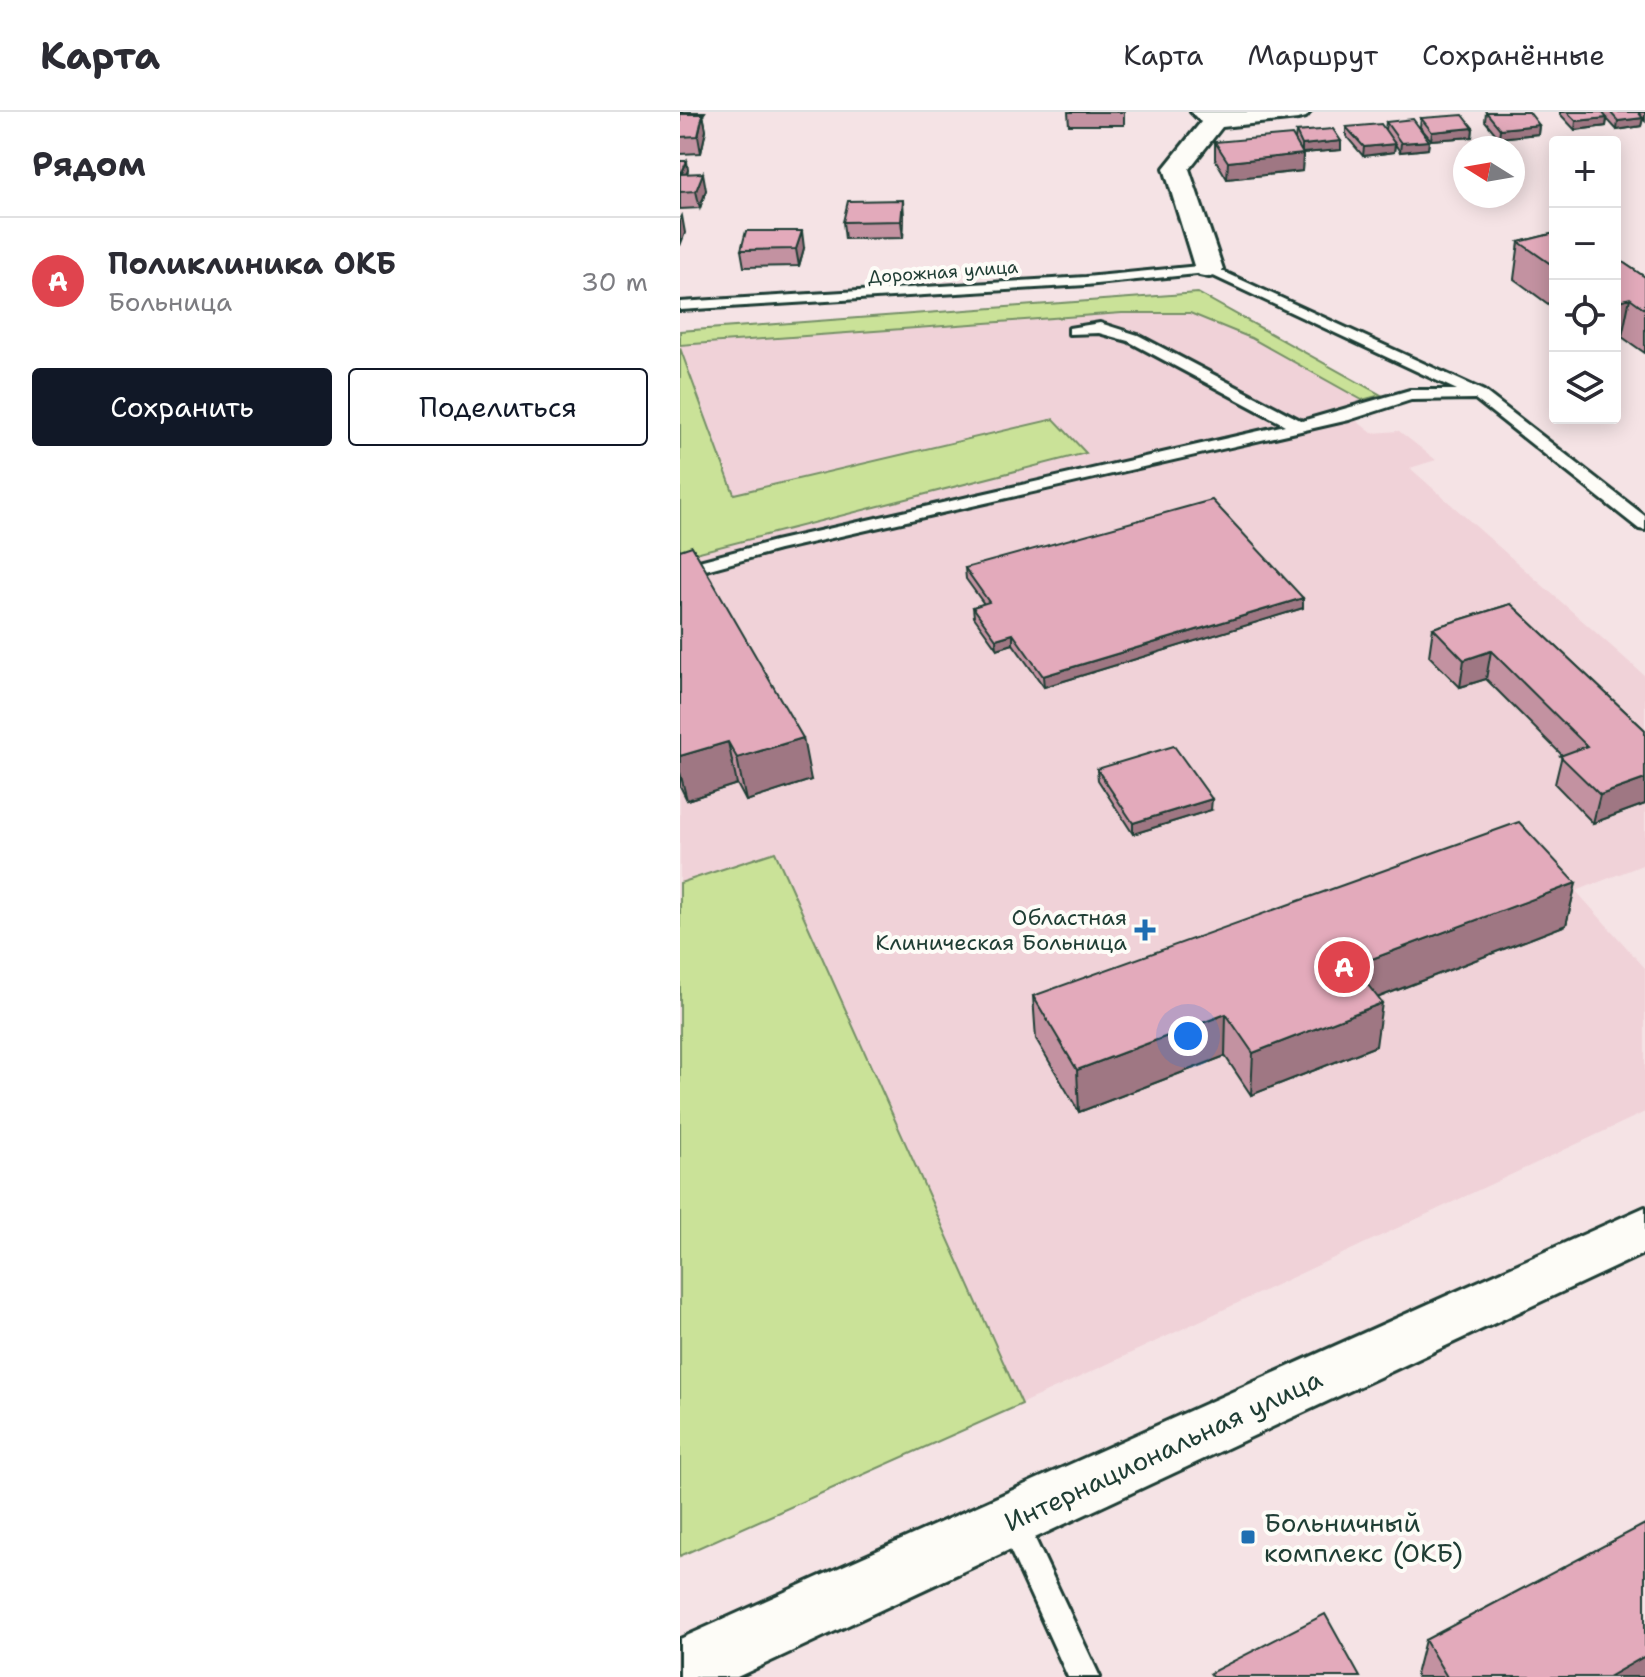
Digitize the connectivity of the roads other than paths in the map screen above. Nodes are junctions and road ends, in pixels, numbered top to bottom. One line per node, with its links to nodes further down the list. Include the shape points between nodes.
1 (1298, 112): 2 (street)
2 (1209, 116): 3 (street, via 1176,168)
3 (1209, 269): 4 (lane, Дорожная улица); 6 (lane)
4 (680, 306)
5 (1074, 331): 7 (lane, via 1100,328 1133,338)
6 (1478, 394): 7 (lane, via 1410,395); 8 (lane)
7 (1300, 426): 9 (lane)
8 (1645, 525)
9 (680, 572)
10 (1645, 1229): 11 (main road, Интернациональная улица)
11 (1011, 1519): 12 (main road, Интернациональная улица); 13 (lane)
12 (680, 1671)
13 (1084, 1677)

